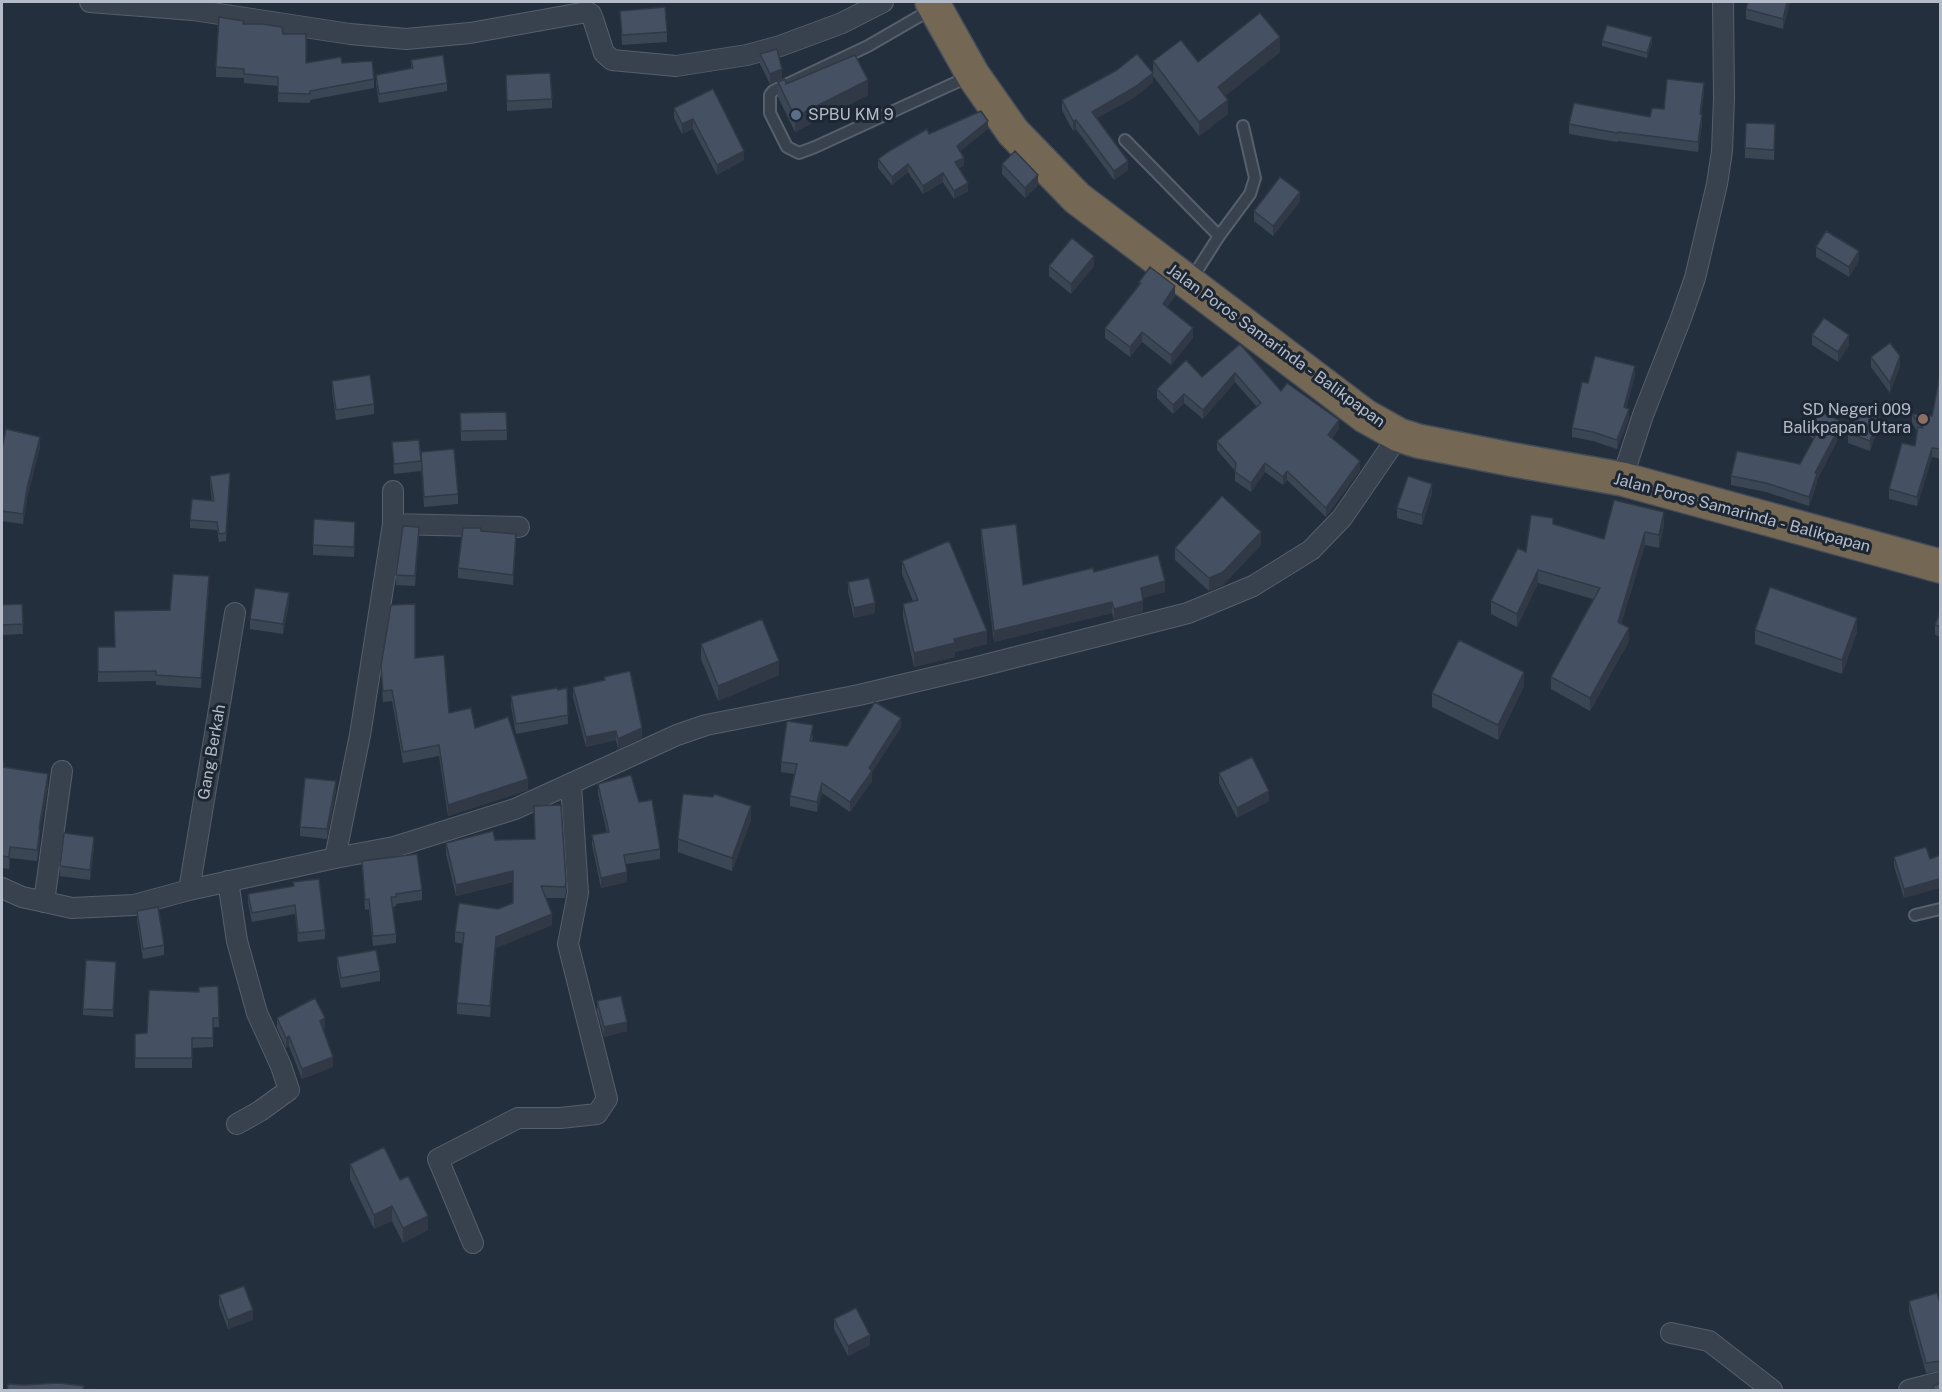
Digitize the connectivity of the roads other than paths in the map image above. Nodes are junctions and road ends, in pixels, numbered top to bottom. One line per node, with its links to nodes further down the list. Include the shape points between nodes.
1 (90, 2): 2 (street, via 193,10 406,39 470,33 587,12 604,53 612,60 676,66 780,46)
2 (883, 2)
3 (1724, 2): 11 (street, via 1722,150 1717,184 1695,278)
4 (934, 4): 5 (highway, Jalan Poros Samarinda - Balikpapan); 5 (lane, via 868,46 773,91 770,113 787,147 799,153 815,147)
5 (973, 75): 9 (highway, Jalan Poros Samarinda - Balikpapan, via 1013,132 1077,198)
6 (1243, 126): 8 (lane, via 1255,178 1250,194)
7 (1125, 140): 8 (lane)
8 (1219, 236): 9 (lane)
9 (1190, 283): 10 (highway, Jalan Poros Samarinda - Balikpapan, via 1365,416)
10 (1399, 435): 11 (highway, Jalan Poros Samarinda - Balikpapan); 18 (street, via 1342,518 1311,550 1253,586 1188,614 858,695 706,725)
11 (1622, 479): 15 (highway, Jalan Poros Samarinda - Balikpapan)
12 (393, 491): 13 (street)
13 (393, 524): 14 (street); 19 (street, via 360,735)
14 (519, 527)
15 (1941, 566)
16 (235, 613): 22 (street, Gang Berkah)
17 (62, 771): 23 (street)
18 (571, 784): 19 (street, via 493,816 393,847); 27 (street, via 578,893 568,944 607,1099 597,1114 518,1118 438,1159)
19 (335, 858): 20 (street)
20 (228, 881): 22 (street); 26 (street, via 237,941 254,1002 289,1090)
21 (2, 888): 23 (street)
22 (189, 890): 23 (street, via 134,905 72,908)
23 (44, 902)
24 (1941, 909): 25 (lane)
25 (1915, 915)
26 (237, 1124)
27 (473, 1243)
28 (1671, 1333): 30 (street, via 1708,1341)
29 (1941, 1382): 31 (street)
30 (1772, 1390)
31 (1909, 1390)

